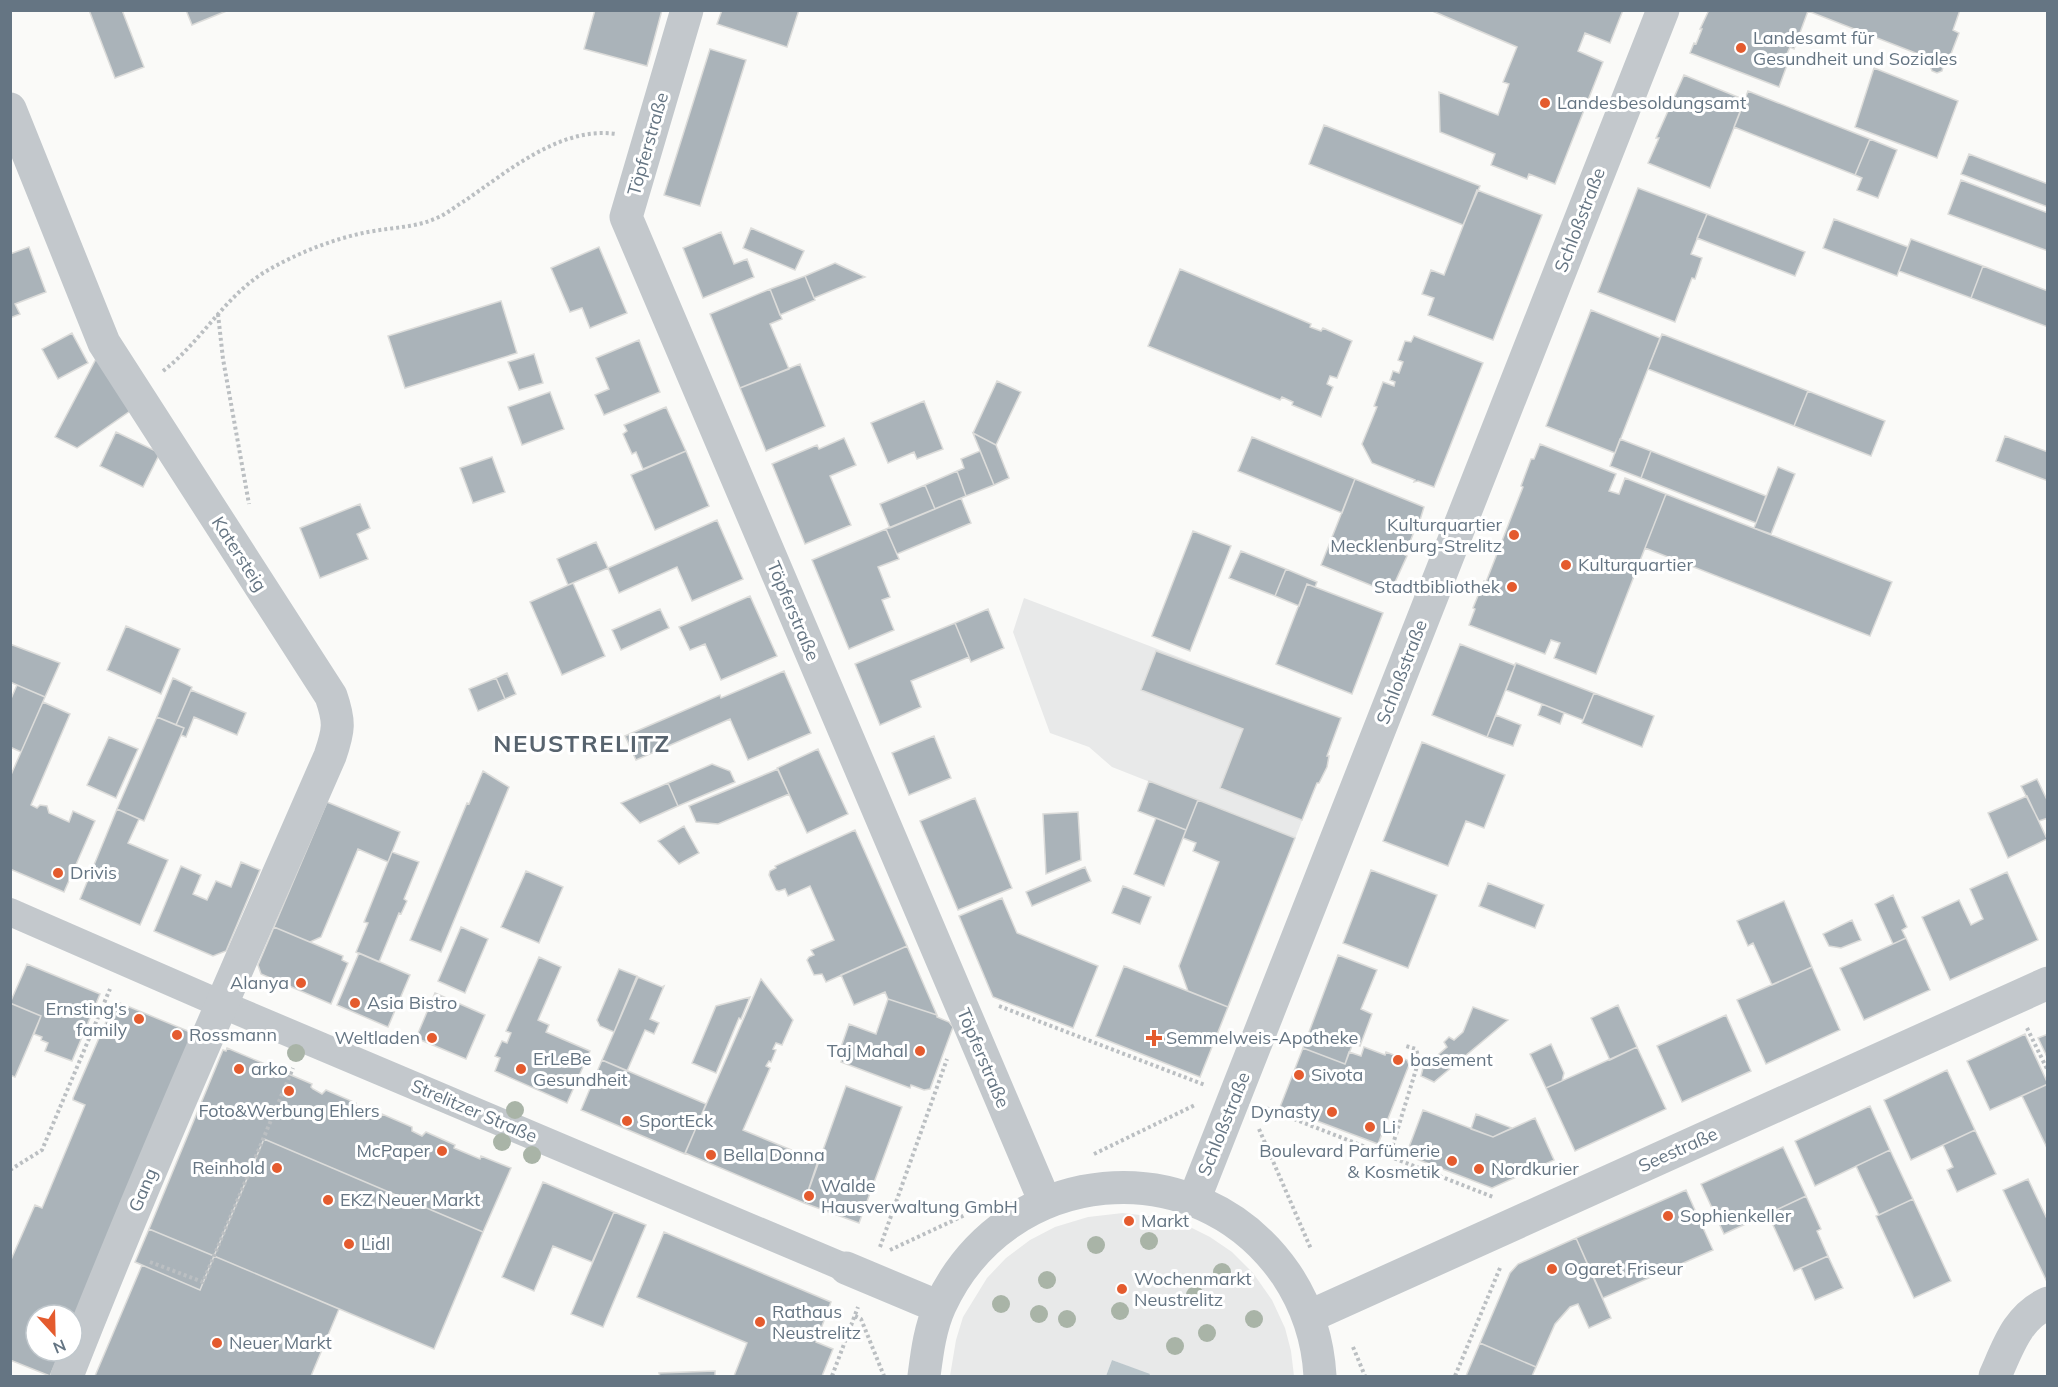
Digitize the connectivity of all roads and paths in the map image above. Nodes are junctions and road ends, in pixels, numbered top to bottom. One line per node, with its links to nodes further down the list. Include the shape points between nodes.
1 (687, 10): 13 (street, Töpferstraße, via 626,217)
2 (1663, 10): 17 (street, Schloßstraße)
3 (10, 109): 6 (street, Katersteig, via 104,343)
4 (614, 134): 5 (path, via 597,132 545,150 440,217 412,227 368,232 310,249 262,274)
5 (218, 313): 6 (path, via 178,360); 7 (path)
6 (136, 392): 12 (street, Katersteig, via 331,696 338,718 330,756)
7 (250, 511)
8 (10, 912): 9 (street, Strelitzer Straße)
9 (122, 961): 12 (street, Strelitzer Straße); 21 (path, via 42,1150)
10 (2048, 982): 11 (street, Seestraße)
11 (2013, 999): 15 (path); 25 (street, Seestraße)
12 (221, 1004): 29 (street, Strelitzer Straße); 34 (street, Gang)
13 (966, 1017): 17 (path, via 984,1000); 23 (street, Töpferstraße); 24 (path, via 957,1032 879,1249 887,1251)
14 (1407, 1046): 20 (path, via 1416,1049 1419,1060)
15 (2048, 1071)
16 (290, 1075): 27 (path, via 203,1282)
17 (1234, 1099): 20 (path); 22 (street, Schloßstraße); 26 (path, via 1256,1121)
18 (1202, 1102): 19 (path)
19 (1088, 1157)
20 (1389, 1157): 25 (path, via 1498,1198)
21 (10, 1170)
22 (1194, 1200): 23 (street, via 1157,1190 1119,1187 1081,1191); 33 (street, via 1252,1235 1275,1259)
23 (1045, 1202): 31 (street, via 993,1234 960,1272)
24 (972, 1212)
25 (1510, 1226): 33 (street, Seestraße)
26 (1313, 1253)
27 (151, 1263)
28 (1501, 1266): 39 (path)
29 (857, 1273): 31 (street, Strelitzer Straße); 32 (path)
30 (2048, 1303): 40 (street, via 2035,1309 2015,1331)
31 (939, 1308): 37 (street, via 928,1342)
32 (855, 1316): 35 (path); 36 (path, via 861,1319)
33 (1308, 1317): 38 (street)
34 (67, 1377)
35 (832, 1377)
36 (884, 1377)
37 (924, 1377)
38 (1320, 1377)
39 (1455, 1377)
40 (1995, 1377)

